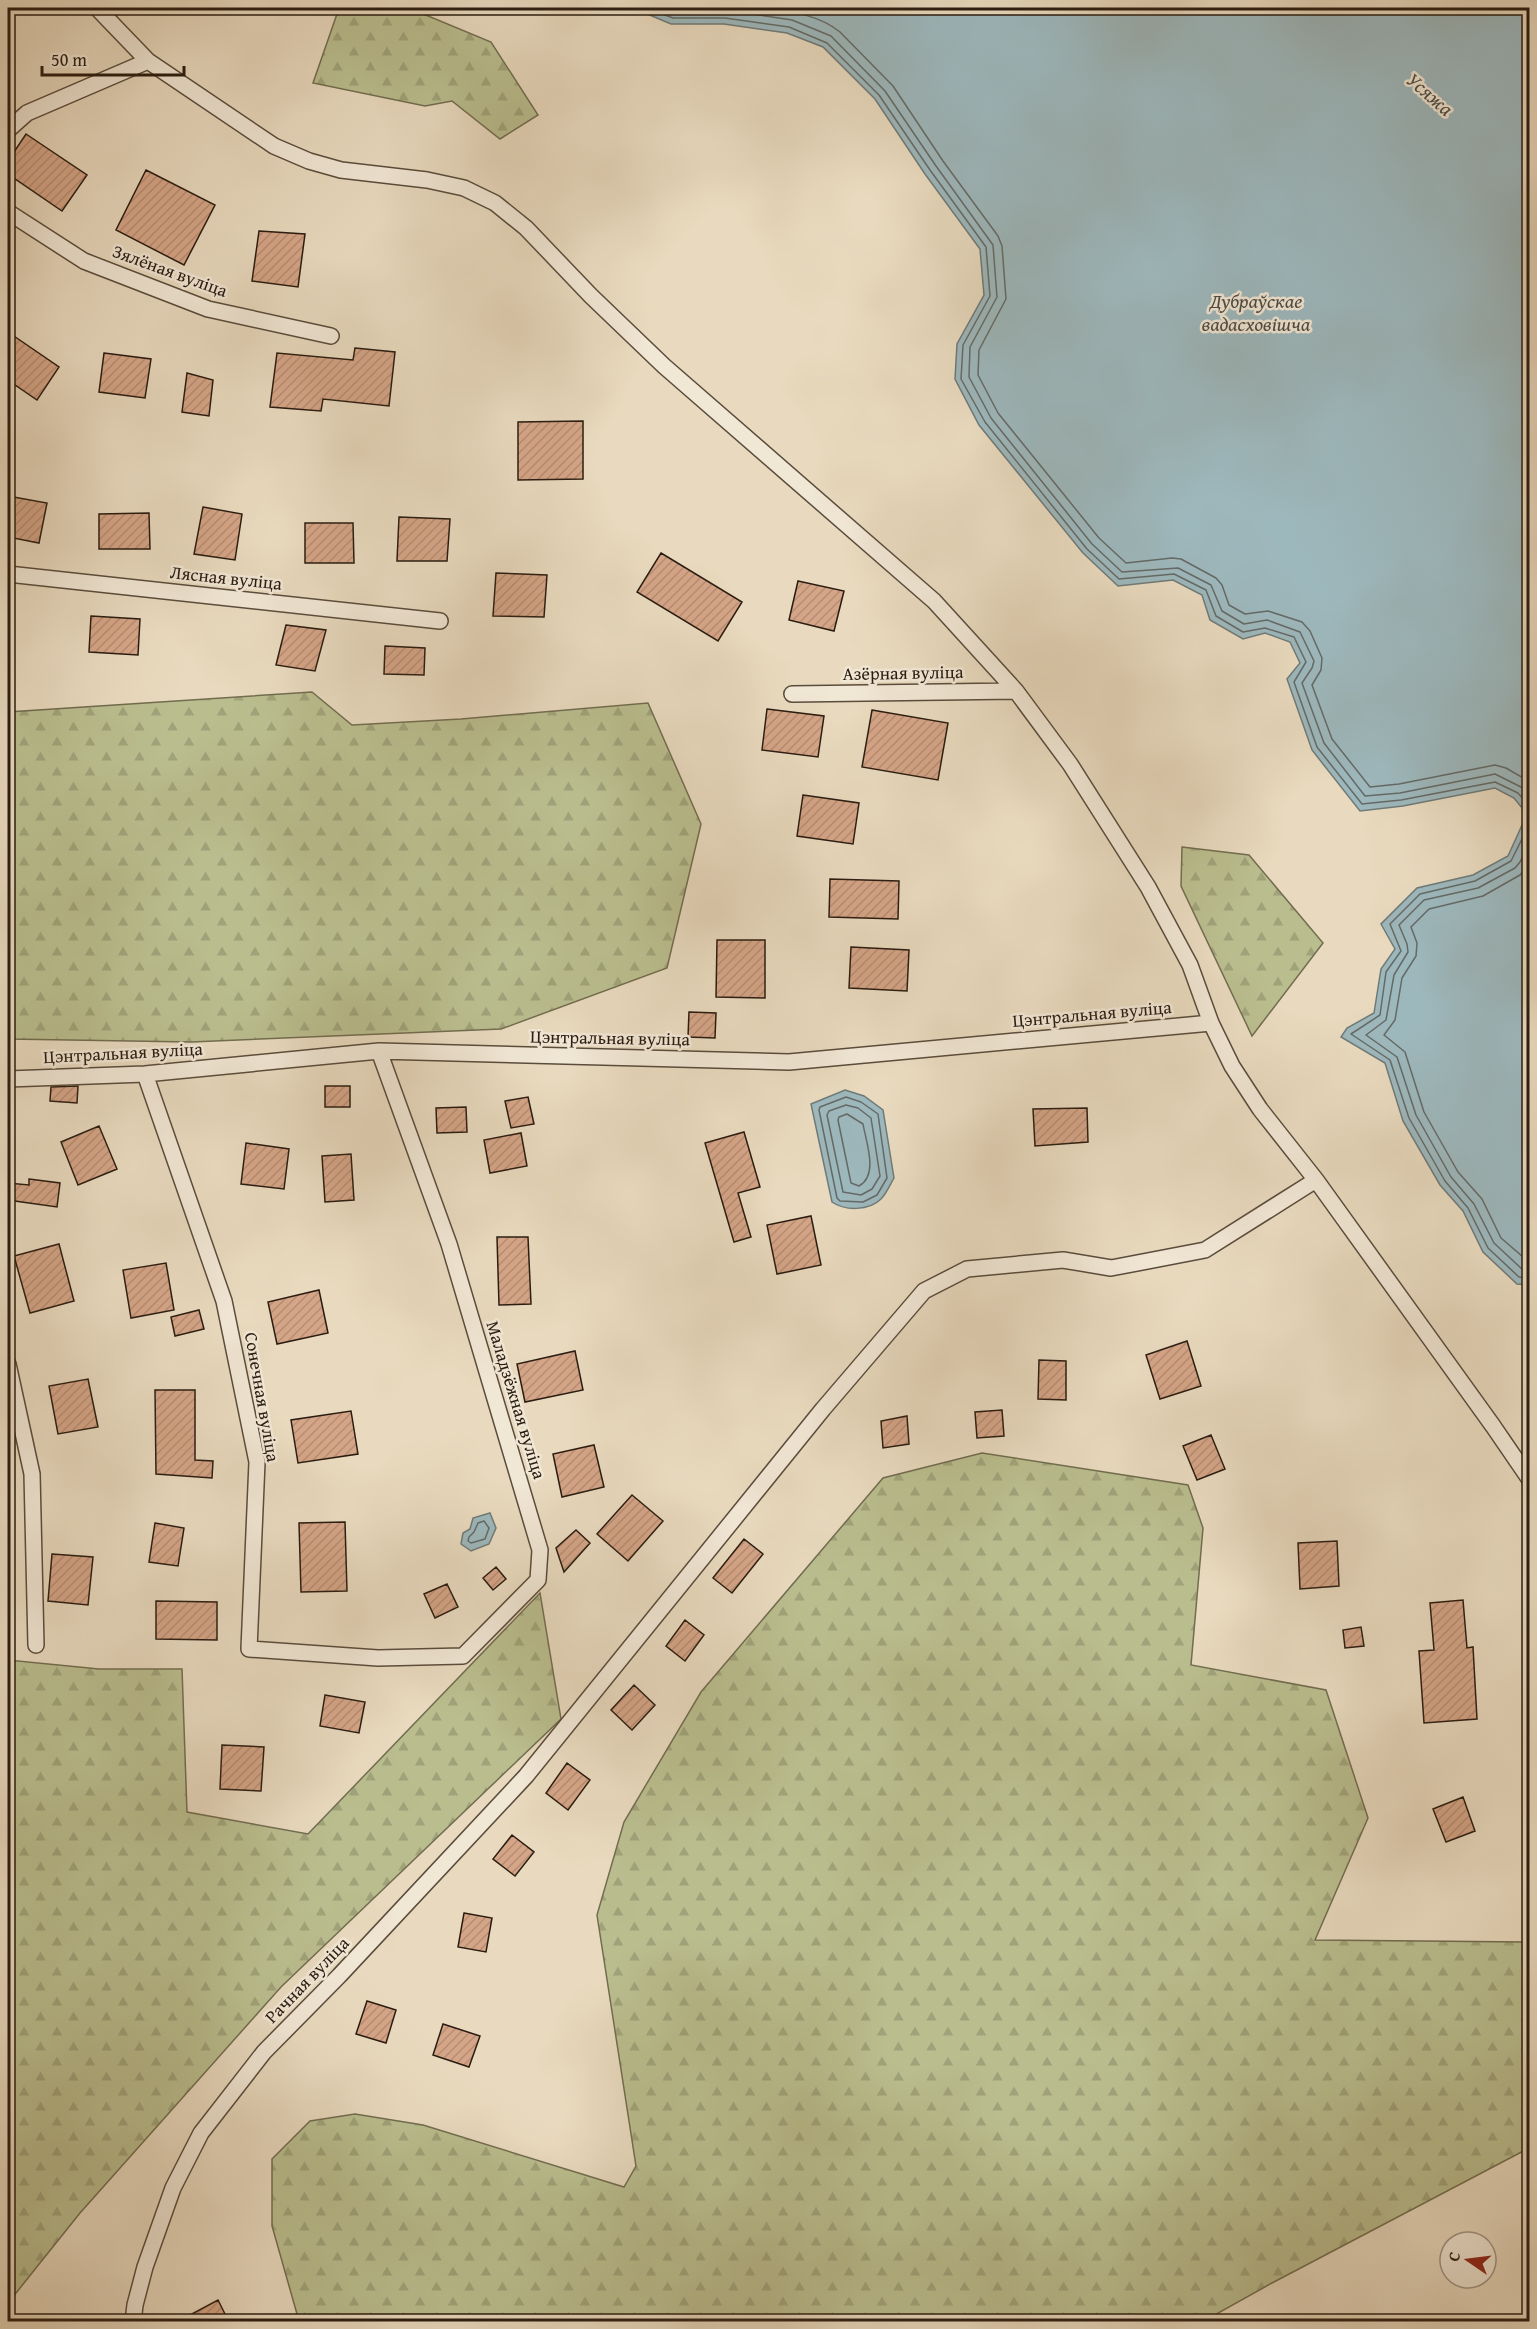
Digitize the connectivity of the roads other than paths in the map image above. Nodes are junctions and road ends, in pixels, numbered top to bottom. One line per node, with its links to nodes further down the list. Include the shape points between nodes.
1 (97, 8): 2 (street)
2 (148, 61): 3 (street, via 27,113); 8 (street, via 250,132 309,161 341,170 464,188 495,203 526,228 664,366 934,601)
3 (8, 130)
4 (8, 212): 5 (street, Зялёная вуліца, via 84,261 197,305)
5 (331, 336)
6 (8, 574): 7 (street, Лясная вуліца)
7 (440, 621)
8 (1016, 691): 9 (street, Азёрная вуліца); 10 (street, via 1070,764 1149,886 1190,965)
9 (792, 694)
10 (1211, 1023): 11 (street, Цэнтральная вуліца, via 789,1062); 14 (street, via 1232,1066 1260,1108)
11 (379, 1051): 12 (street, Цэнтральная вуліца); 18 (street, Маладзёжная вуліца, via 449,1244 540,1550 538,1580 463,1656)
12 (145, 1074): 13 (street, Цэнтральная вуліца); 18 (street, Сонечная вуліца, via 224,1300 257,1462 249,1649)
13 (8, 1079)
14 (1316, 1180): 16 (street); 19 (street, Рачная вуліца, via 1205,1250 1111,1268 1063,1260 967,1269 924,1291 823,1409 526,1776 264,2052 201,2133 173,2187 145,2266)
15 (8, 1364): 17 (street, via 32,1474)
16 (1530, 1480)
17 (36, 1645)
18 (378, 1658)
19 (134, 2322)

